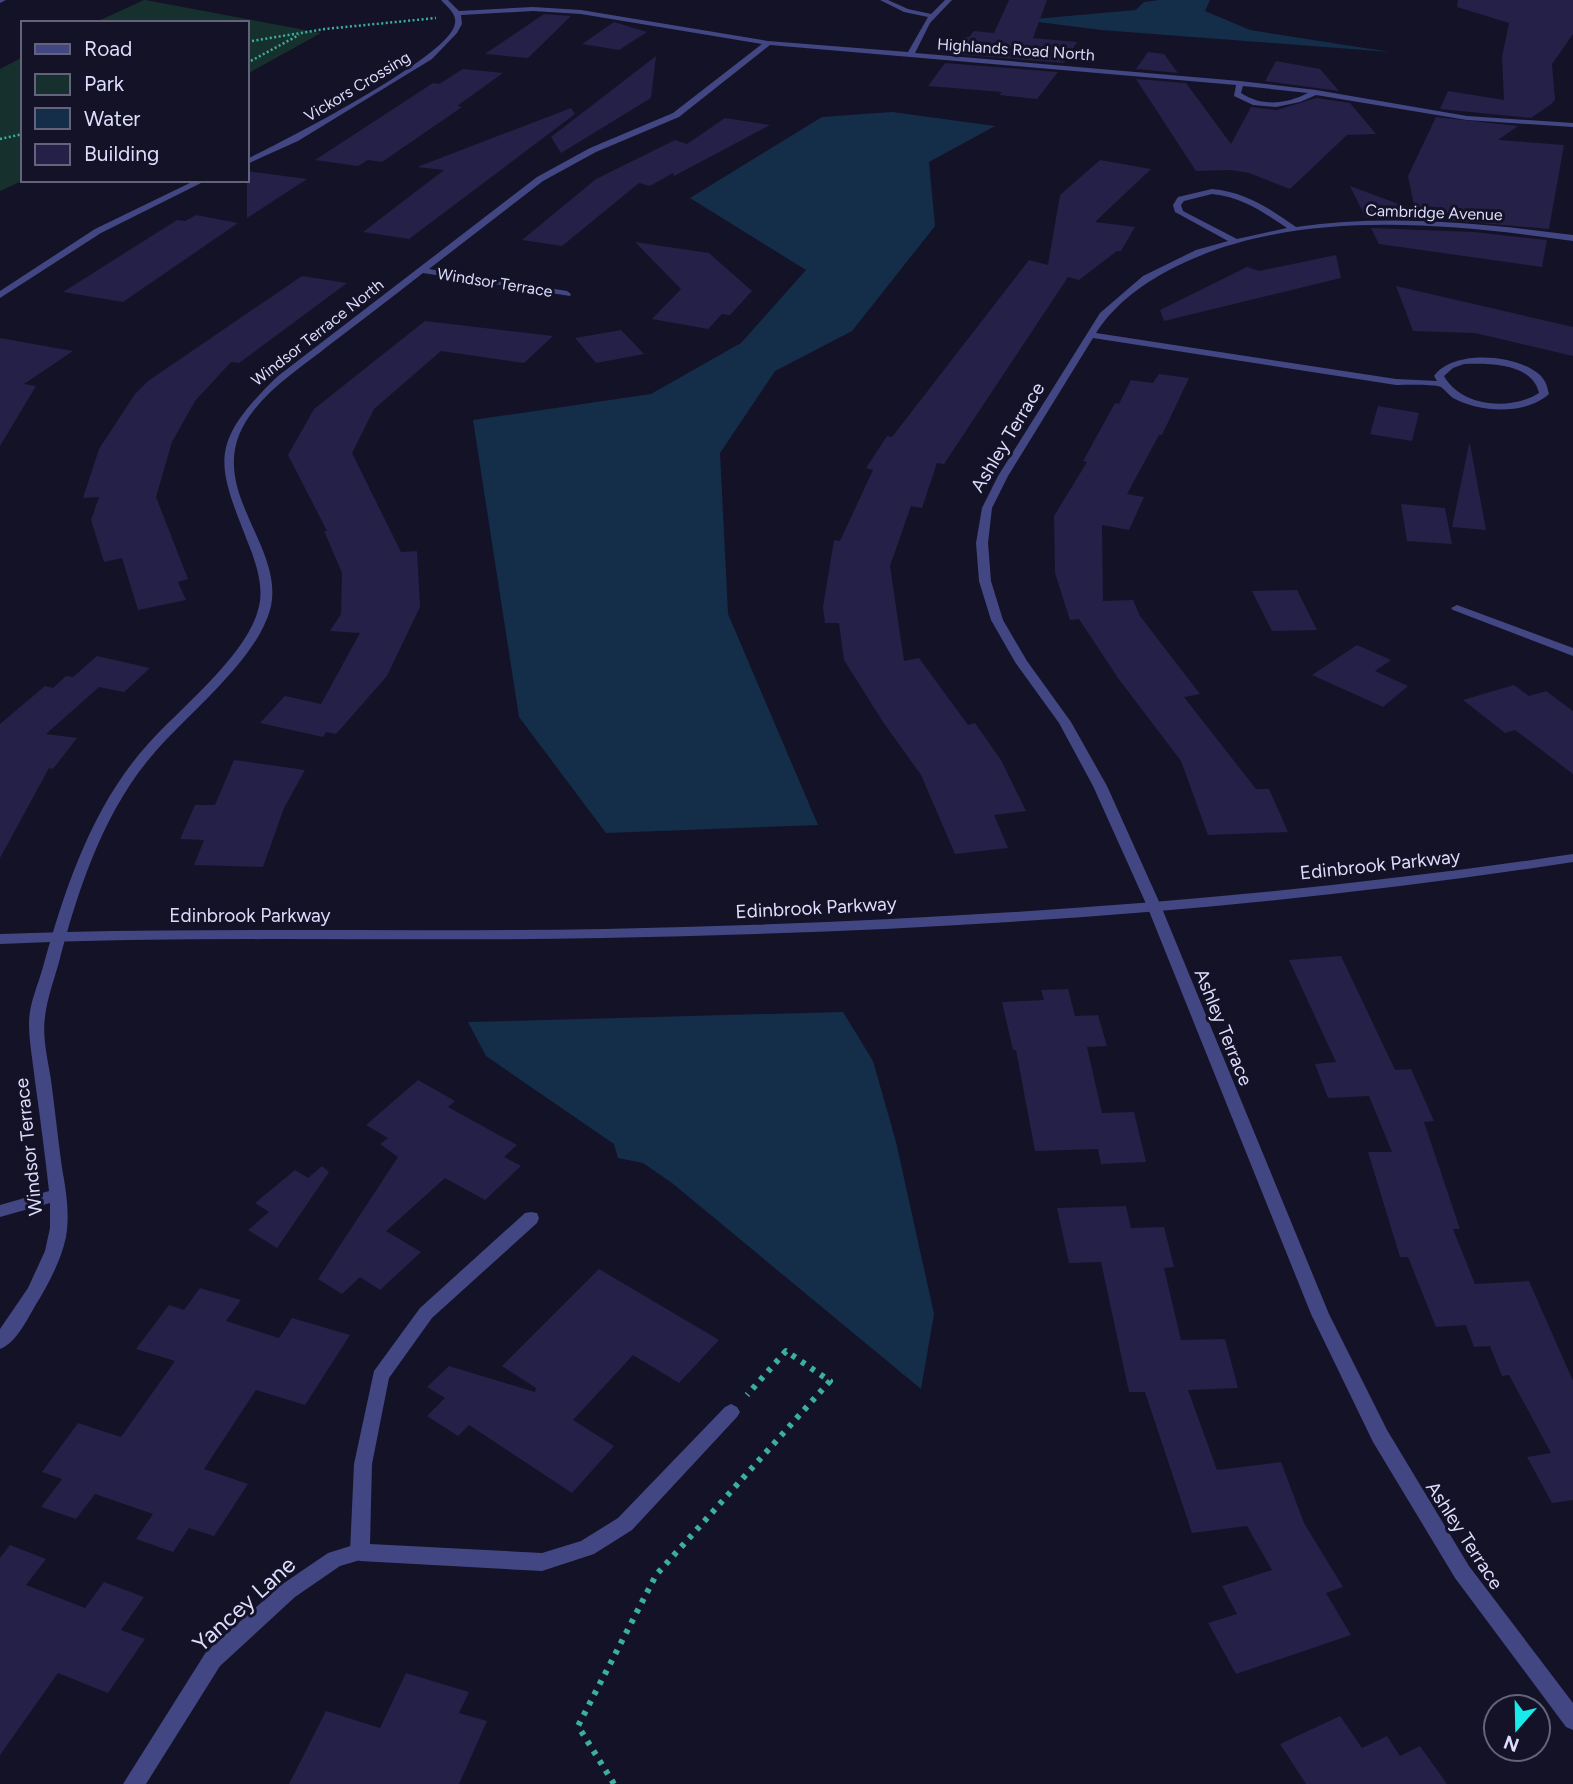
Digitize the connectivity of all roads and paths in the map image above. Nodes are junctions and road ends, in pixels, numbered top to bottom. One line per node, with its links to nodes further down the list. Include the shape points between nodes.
1 (444, 0): 6 (street)
2 (883, 0): 7 (street)
3 (949, 0): 7 (street)
4 (592, 3): 5 (street)
5 (581, 12): 6 (street, Highlands Road North, via 507,9); 10 (street, Highlands Road North)
6 (457, 14): 8 (path); 18 (street, Vickors Crossing, via 459,24 454,33 430,58 295,139)
7 (932, 16): 11 (street)
8 (299, 34): 9 (path); 12 (path)
9 (252, 41)
10 (768, 43): 11 (street, Highlands Road North); 23 (street, Windsor Terrace North, via 666,121 593,150 540,179)
11 (910, 56): 13 (street, Highlands Road North)
12 (248, 63)
13 (1240, 83): 14 (street, Highlands Road North); 14 (street, via 1237,94 1266,104 1292,103)
14 (1316, 92): 15 (street, Highlands Road North, via 1467,118)
15 (1573, 125)
16 (21, 134): 17 (path)
17 (0, 139)
18 (248, 162)
19 (199, 182): 25 (street, via 98,231)
20 (1293, 229): 21 (street, Cambridge Avenue, via 1416,223); 22 (street, Ashley Terrace); 22 (street, via 1240,195 1203,192 1181,199 1179,212)
21 (1573, 237)
22 (1235, 242): 26 (street, Ashley Terrace, via 1181,258 1149,275 1122,293)
23 (422, 270): 24 (street, Windsor Terrace); 32 (street, Windsor Terrace North, via 281,378 240,421 228,470 232,493 263,568 267,589 263,614 249,640 139,763 110,805)
24 (567, 294)
25 (0, 295)
26 (1091, 335): 27 (street, via 1396,382); 31 (street, Ashley Terrace, via 987,508 982,543 985,581 997,620 1065,722 1100,786)
27 (1441, 384): 27 (street, via 1442,370 1451,365 1489,361 1529,372 1544,386 1544,394 1527,404 1494,406 1461,398)
28 (1457, 608): 29 (street)
29 (1573, 652)
30 (1573, 858): 31 (street, Edinbrook Parkway)
31 (1154, 906): 32 (street, Edinbrook Parkway, via 700,932); 40 (street, Ashley Terrace, via 1320,1314 1380,1436 1462,1572)
32 (58, 936): 33 (street, Edinbrook Parkway); 34 (street, Windsor Terrace, via 37,1021)
33 (0, 939)
34 (58, 1195): 35 (street); 37 (street, Windsor Terrace, via 57,1238 38,1285)
35 (0, 1212)
36 (531, 1218): 39 (street, via 426,1313 380,1376 363,1464)
37 (0, 1342)
38 (731, 1412): 39 (street, via 625,1524 587,1548 542,1562); 42 (path, via 786,1350 830,1381 656,1575 578,1726)
39 (360, 1552): 41 (street, Yancey Lane, via 335,1559 288,1591 213,1660)
40 (1573, 1720)
41 (134, 1784)
42 (614, 1784)

